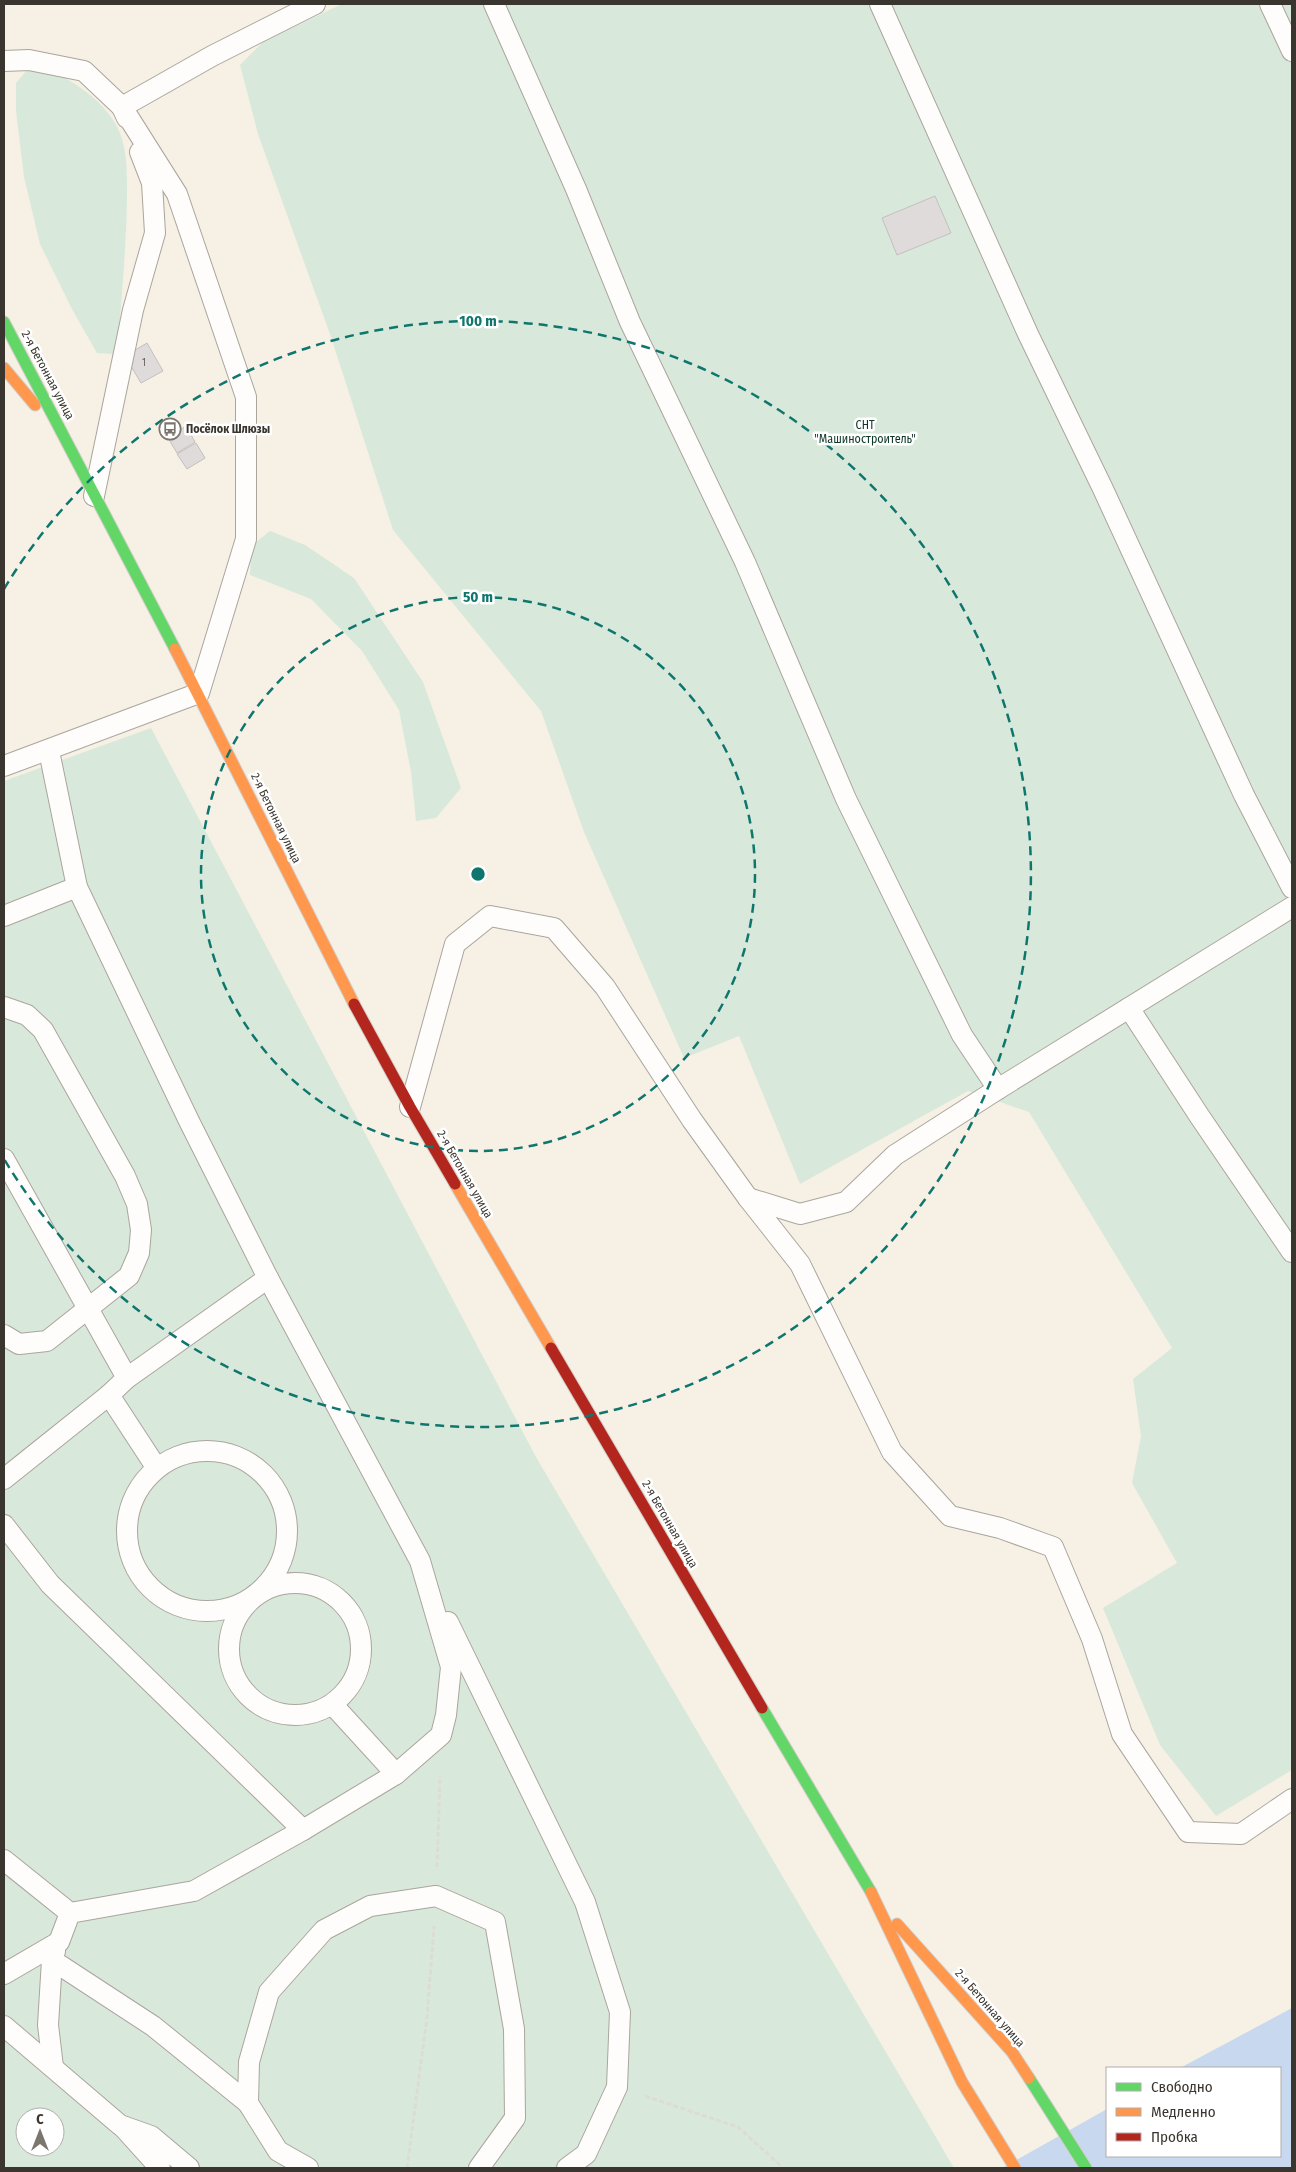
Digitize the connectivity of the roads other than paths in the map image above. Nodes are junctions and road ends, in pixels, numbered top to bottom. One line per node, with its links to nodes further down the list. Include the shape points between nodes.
1 (315, 4): 7 (lane)
2 (494, 4): 21 (lane, via 576,189 630,322 746,562 846,799 962,1035)
3 (880, 4): 16 (lane, via 1028,334 1244,795)
4 (1270, 4): 5 (lane)
5 (1292, 51)
6 (4, 61): 7 (lane, via 29,60 84,71)
7 (122, 106): 11 (lane, via 152,183 155,233 133,310); 12 (lane, via 177,194 246,397 246,539)
8 (4, 322): 10 (main road, 2-я Бетонная улица)
9 (4, 368): 10 (main road, 2-я Бетонная улица)
10 (67, 442): 11 (main road, 2-я Бетонная улица)
11 (94, 496): 12 (main road, 2-я Бетонная улица)
12 (199, 693): 13 (lane); 22 (main road, 2-я Бетонная улица, via 342,982)
13 (49, 751): 14 (lane); 15 (lane)
14 (4, 766)
15 (77, 886): 18 (lane); 26 (lane, via 188,1121)
16 (1292, 888)
17 (1292, 907): 20 (lane)
18 (4, 916)
19 (4, 1007): 27 (lane, via 27,1015 43,1030 125,1176 137,1204 141,1230 139,1253 129,1276)
20 (1129, 1008): 21 (lane); 25 (lane)
21 (998, 1089): 24 (lane, via 895,1155 846,1202 800,1214)
22 (410, 1107): 24 (lane, via 455,944 490,916 554,928 605,987 692,1120); 41 (main road, 2-я Бетонная улица)
23 (4, 1159): 27 (lane)
24 (748, 1198): 38 (lane, via 800,1264 892,1452 950,1516 1000,1528 1053,1547 1092,1639 1122,1734 1188,1832 1241,1834)
25 (1292, 1252)
26 (268, 1278): 29 (lane); 34 (lane)
27 (88, 1308): 28 (lane, via 47,1340 20,1344); 29 (lane)
28 (4, 1335)
29 (127, 1378): 30 (lane)
30 (109, 1395): 31 (lane); 32 (lane)
31 (156, 1467): 35 (lane, via 136,1491 126,1521 129,1553 143,1581 167,1601 197,1611 228,1609); 35 (lane, via 184,1452 216,1450 246,1460 270,1480 285,1508 287,1540 278,1570)
32 (4, 1479)
33 (4, 1525): 39 (lane, via 50,1584)
34 (420, 1561): 37 (lane, via 451,1666 446,1714 441,1736); 53 (lane, via 585,1902 620,2012 617,2087 586,2154)
35 (257, 1594): 36 (lane, via 238,1613 229,1637 229,1664 240,1688 258,1705 283,1715 309,1714); 36 (lane, via 281,1584 307,1584 331,1593 350,1611 361,1635 361,1662 351,1686)
36 (333, 1705): 37 (lane)
37 (396, 1774): 39 (lane)
38 (1292, 1799)
39 (303, 1830): 42 (lane, via 194,1891)
40 (4, 1860): 42 (lane)
41 (876, 1901): 54 (main road, 2-я Бетонная улица, via 962,2082); 55 (main road, 2-я Бетонная улица, via 1012,2052)
42 (70, 1913): 43 (lane)
43 (56, 1951): 44 (lane); 46 (lane, via 48,2025); 47 (lane)
44 (4, 1974)
45 (4, 2026): 46 (lane)
46 (53, 2067): 48 (lane)
47 (248, 2103): 51 (lane, via 278,2151); 52 (lane, via 249,2062 269,1992 324,1930 370,1906 436,1896 495,1922 514,2030 515,2118)
48 (120, 2125): 49 (lane); 50 (lane, via 151,2136)
49 (160, 2168)
50 (189, 2168)
51 (308, 2168)
52 (478, 2168)
53 (568, 2168)
54 (1015, 2168)
55 (1086, 2168)

